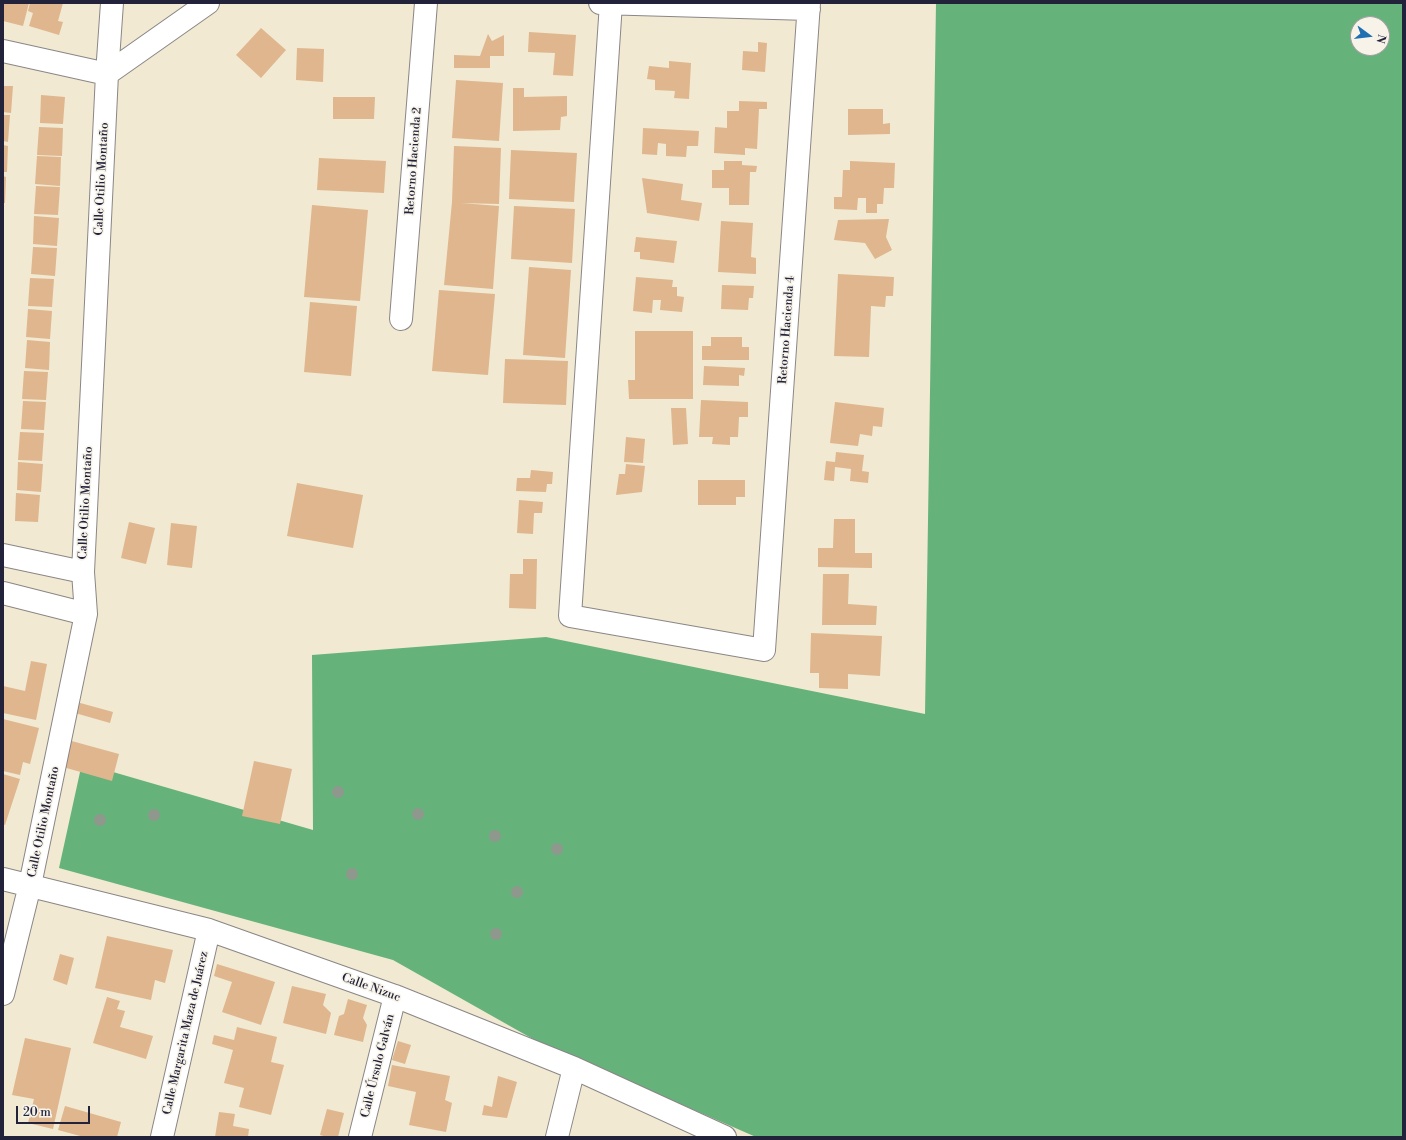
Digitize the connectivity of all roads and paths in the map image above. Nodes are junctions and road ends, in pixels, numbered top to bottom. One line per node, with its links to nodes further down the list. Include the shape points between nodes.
1 (112, 3): 8 (street, Calle Otilio Montaño)
2 (208, 3): 8 (street)
3 (426, 3): 9 (street, Retorno Hacienda 2)
4 (600, 3): 5 (street)
5 (611, 3): 6 (street); 6 (street, Retorno Hacienda 4, via 570,616 764,650)
6 (809, 6)
7 (3, 51): 8 (street)
8 (107, 74): 11 (street, Calle Otilio Montaño)
9 (401, 319)
10 (3, 555): 11 (street)
11 (83, 572): 13 (street, Calle Otilio Montaño)
12 (3, 593): 13 (street)
13 (86, 614): 15 (street, Calle Otilio Montaño)
14 (3, 879): 15 (street, Calle Nizuc)
15 (30, 885): 16 (street, Calle Nizuc); 17 (street, Calle Otilio Montaño)
16 (209, 930): 18 (street, Calle Nizuc); 20 (street, Calle Margarita Maza de Juárez)
17 (3, 994)
18 (395, 996): 19 (street, Calle Nizuc); 21 (street, Calle Úrsulo Galván)
19 (574, 1068): 22 (street); 23 (street, Calle Nizuc)
20 (162, 1137)
21 (360, 1137)
22 (557, 1137)
23 (725, 1137)

